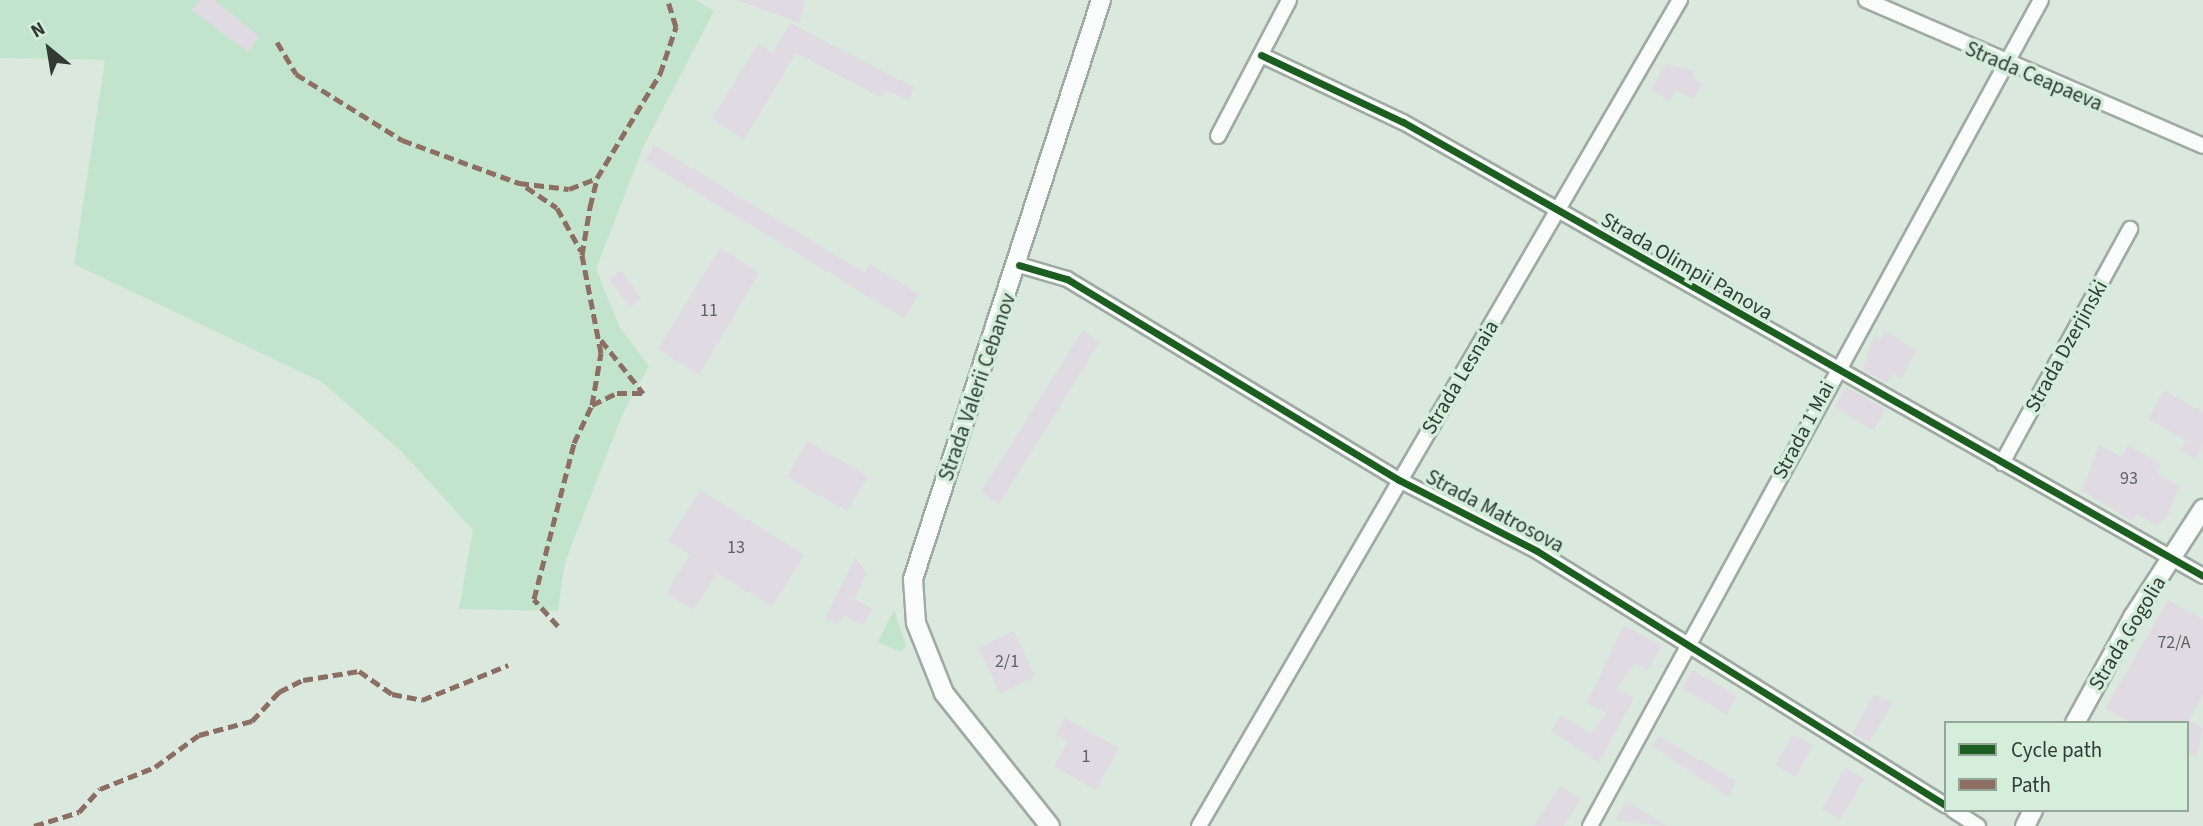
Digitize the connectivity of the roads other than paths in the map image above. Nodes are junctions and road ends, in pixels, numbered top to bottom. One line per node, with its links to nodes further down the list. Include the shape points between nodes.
1 (1101, 0): 12 (street, Strada Valerii Cebanov)
2 (1289, 0): 6 (street)
3 (1680, 0): 10 (street, Strada Lesnaia)
4 (1866, 0): 7 (street, Strada Ceapaeva)
5 (2041, 0): 7 (street, Strada 1 Mai)
6 (1261, 55): 8 (street); 10 (street, Strada Olimpii Panova, via 1403,121)
7 (2005, 66): 9 (street, Strada Ceapaeva); 13 (street, Strada 1 Mai)
8 (1218, 136)
9 (2203, 146)
10 (1558, 213): 13 (street, Strada Olimpii Panova); 15 (street, Strada Lesnaia)
11 (2130, 229): 14 (street, Strada Dzerjinski)
12 (1019, 265): 15 (street, Strada Matrosova, via 1067,279); 23 (street, Strada Valerii Cebanov, via 913,579 916,623 944,693)
13 (1835, 371): 14 (street, Strada Olimpii Panova); 19 (street, Strada 1 Mai)
14 (2002, 463): 17 (street, Strada Olimpii Panova)
15 (1399, 480): 19 (street, Strada Matrosova, via 1537,551); 24 (street, Strada Lesnaia)
16 (2203, 509): 17 (street, Strada Gogolia)
17 (2171, 559): 18 (street, Strada Olimpii Panova); 20 (street, Strada Gogolia)
18 (2203, 576)
19 (1691, 647): 21 (street, Strada Matrosova); 25 (street, Strada 1 Mai)
20 (2077, 721)
21 (1944, 805)
22 (1956, 812): 26 (street)
23 (1050, 826)
24 (1199, 826)
25 (1590, 826)
26 (1978, 826)

